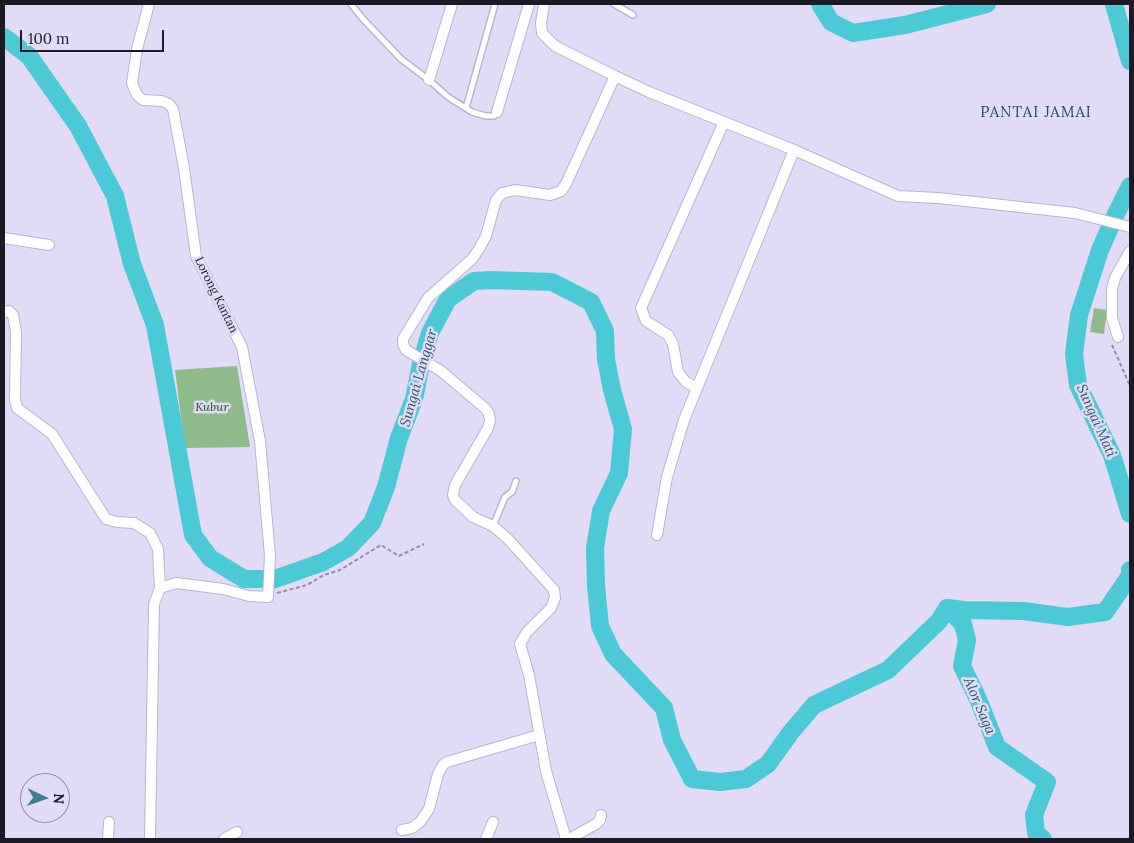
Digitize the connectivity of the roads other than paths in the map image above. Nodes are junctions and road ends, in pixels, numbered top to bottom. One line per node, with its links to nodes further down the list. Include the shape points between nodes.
1 (149, 4): 25 (street, Lorong Kantan, via 132,84 143,100 162,101 172,109 196,256 242,348 260,441 270,556 268,594 249,596 176,583)
2 (351, 4): 10 (lane, via 401,58)
3 (452, 4): 10 (street)
4 (495, 4): 11 (lane)
5 (529, 4): 12 (street)
6 (544, 4): 9 (street, via 542,33 555,46)
7 (614, 4): 8 (lane)
8 (633, 15)
9 (615, 76): 13 (street); 23 (street, via 561,191 550,196 502,192 496,200 479,249 428,298 406,333 403,344 406,350 441,371 489,414 488,428 455,485 454,494 457,504 469,514)
10 (429, 80): 11 (lane, via 448,98)
11 (466, 108): 12 (lane, via 490,117)
12 (497, 112)
13 (724, 122): 14 (street); 21 (street, via 642,308 646,321 668,335 678,372)
14 (794, 150): 15 (street, via 898,196 1075,213); 21 (street)
15 (1129, 226)
16 (4, 238): 17 (street)
17 (49, 245)
18 (1130, 251): 20 (street, via 1112,289 1112,318)
19 (4, 312): 25 (street, via 10,311 13,315 16,332 17,408 52,434 106,519 134,523 150,533 158,549)
20 (1118, 337)
21 (697, 388): 24 (street, via 667,478)
22 (516, 481): 23 (lane, via 512,492 505,497)
23 (493, 526): 26 (street, via 554,590 551,608 527,632 520,644)
24 (657, 535)
25 (160, 588): 33 (street, via 154,604)
26 (539, 735): 30 (street, via 447,762 438,774 428,809 420,822); 36 (street, via 546,771)
27 (601, 816): 36 (street, via 596,824)
28 (109, 822): 32 (street)
29 (493, 822): 35 (street)
30 (402, 830)
31 (237, 832): 34 (street)
32 (108, 839)
33 (150, 839)
34 (224, 839)
35 (486, 839)
36 (567, 839)

